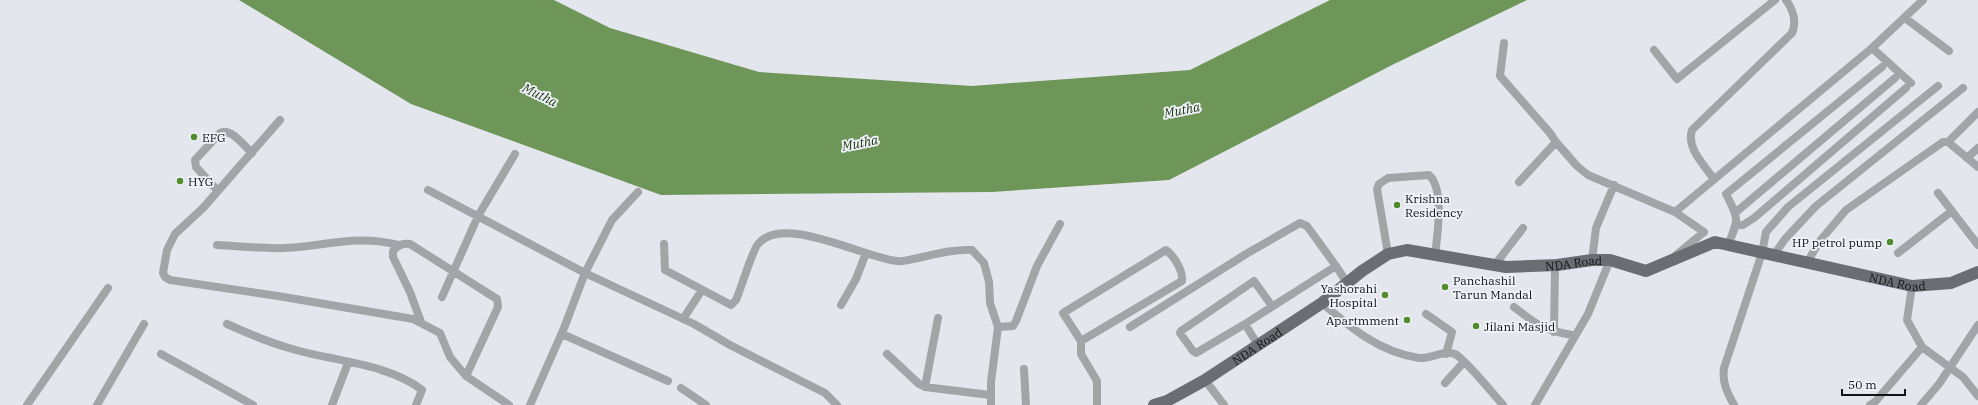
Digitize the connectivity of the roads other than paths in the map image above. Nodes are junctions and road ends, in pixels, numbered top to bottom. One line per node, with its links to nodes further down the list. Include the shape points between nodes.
1 (1775, 0): 7 (street, via 1677,79)
2 (1786, 0): 22 (street, via 1795,20 1792,33 1692,130 1689,138 1692,148)
3 (1923, 0): 4 (street)
4 (1905, 18): 6 (street); 8 (street)
5 (1504, 43): 15 (street, via 1500,76)
6 (1872, 48): 22 (street); 34 (street, via 1909,86 1754,218)
7 (1654, 50)
8 (1949, 51)
9 (1882, 67): 31 (street, via 1726,194)
10 (1895, 78): 31 (street)
11 (1938, 86): 44 (street, via 1788,207 1766,232)
12 (1963, 88): 44 (street, via 1816,206)
13 (1978, 112): 16 (street)
14 (280, 120): 18 (street)
15 (1556, 142): 23 (street); 24 (street, via 1588,175)
16 (1948, 142): 20 (street); 49 (street, via 1943,142 1846,210 1819,242)
17 (1978, 148): 20 (street)
18 (252, 153): 25 (street); 25 (street, via 229,132 220,133 195,160 196,167)
19 (515, 154): 32 (street)
20 (1967, 158): 21 (street)
21 (1978, 167)
22 (1714, 179): 30 (street)
23 (1519, 182)
24 (1614, 185): 30 (street); 46 (street, via 1596,228)
25 (217, 190): 68 (street, via 170,242 163,273 165,277 170,280 278,296)
26 (428, 190): 32 (street)
27 (638, 192): 55 (street, via 612,220)
28 (1938, 193): 29 (street)
29 (1952, 211): 40 (street); 42 (street)
30 (1675, 212): 48 (street, via 1704,232)
31 (1735, 213): 34 (street)
32 (478, 216): 53 (street); 55 (street)
33 (1060, 224): 74 (street, via 1037,266 1016,321 1013,326)
34 (1736, 226): 39 (street)
35 (1523, 228): 52 (street)
36 (664, 244): 59 (street, via 665,270)
37 (217, 245): 38 (street, via 285,248 361,239)
38 (399, 245): 53 (street, via 410,244); 68 (street, via 393,251 393,257)
39 (1728, 245): 44 (main road, NDA Road); 48 (main road, NDA Road, via 1716,242)
40 (1978, 245)
41 (866, 253): 59 (street, via 814,236 788,233 771,235 757,245 734,304 731,305); 62 (street, via 856,279); 74 (street, via 899,261 960,249 972,250 984,263 989,282 990,302)
42 (1898, 253)
43 (1388, 254): 45 (main road, NDA Road, via 1407,250); 45 (street, via 1378,184 1388,178 1429,175 1434,178 1438,192); 56 (main road, NDA Road)
44 (1768, 254): 49 (main road, NDA Road); 113 (street, via 1724,368 1722,378)
45 (1441, 257): 52 (main road, NDA Road)
46 (1592, 260): 47 (main road, NDA Road); 50 (main road, NDA Road)
47 (1610, 260): 48 (main road, NDA Road, via 1646,271); 112 (street, via 1588,314)
48 (1670, 260)
49 (1807, 263): 57 (main road, NDA Road)
50 (1555, 265): 52 (main road, NDA Road); 75 (street)
51 (1336, 266): 56 (street); 63 (street); 73 (street, via 1307,226 1300,223)
52 (1494, 266)
53 (453, 271): 60 (street); 88 (street, via 492,295 497,300 498,307)
54 (1978, 272): 57 (main road, NDA Road, via 1951,283)
55 (585, 273): 66 (street); 76 (street)
56 (1347, 283): 61 (main road, NDA Road)
57 (1912, 286): 80 (street, via 1907,320)
58 (108, 288): 97 (street)
59 (702, 290): 66 (street)
60 (442, 297)
61 (1322, 303): 79 (main road, NDA Road); 83 (street, via 1353,330 1376,345 1420,358)
62 (841, 305)
63 (1272, 306): 71 (street); 71 (street, via 1254,281 1180,333 1196,353)
64 (1514, 307): 75 (street, via 1534,323)
65 (1426, 314): 83 (street, via 1452,332)
66 (683, 318): 105 (street, via 730,345 826,392)
67 (938, 318): 92 (street)
68 (421, 322): 88 (street, via 440,333 450,357)
69 (144, 324): 98 (street)
70 (227, 324): 85 (street, via 289,348)
71 (1245, 324): 79 (street)
72 (1978, 325): 86 (street)
73 (1130, 327)
74 (998, 328): 94 (street)
75 (1554, 332): 77 (street)
76 (562, 334): 90 (street); 103 (street)
77 (1572, 335)
78 (1081, 341): 78 (street, via 1182,281 1181,272 1166,250 1063,313); 108 (street, via 1081,354 1097,380)
79 (1258, 345): 89 (main road, NDA Road)
80 (1922, 347): 86 (street); 114 (street)
81 (161, 354): 99 (street)
82 (887, 354): 92 (street)
83 (1446, 354): 84 (street, via 1454,354)
84 (1464, 362): 91 (street); 111 (street)
85 (348, 363): 100 (street); 101 (street, via 396,375 416,386 422,390)
86 (1950, 367): 95 (street, via 1963,377); 115 (street)
87 (1024, 369): 107 (street)
88 (466, 376): 102 (street)
89 (1205, 380): 96 (main road, NDA Road); 110 (street)
90 (668, 381)
91 (1445, 383)
92 (925, 387): 94 (street)
93 (681, 388): 104 (street)
94 (990, 395): 106 (street)
95 (1978, 396)
96 (1168, 403): 109 (main road, NDA Road)
97 (27, 405)
98 (97, 405)
99 (253, 405)
100 (332, 405)
101 (416, 405)
102 (509, 405)
103 (530, 405)
104 (706, 405)
105 (837, 405)
106 (991, 405)
107 (1026, 405)
108 (1098, 405)
109 (1154, 405)
110 (1224, 405)
111 (1503, 405)
112 (1535, 405)
113 (1734, 405)
114 (1870, 405)
115 (1921, 405)

